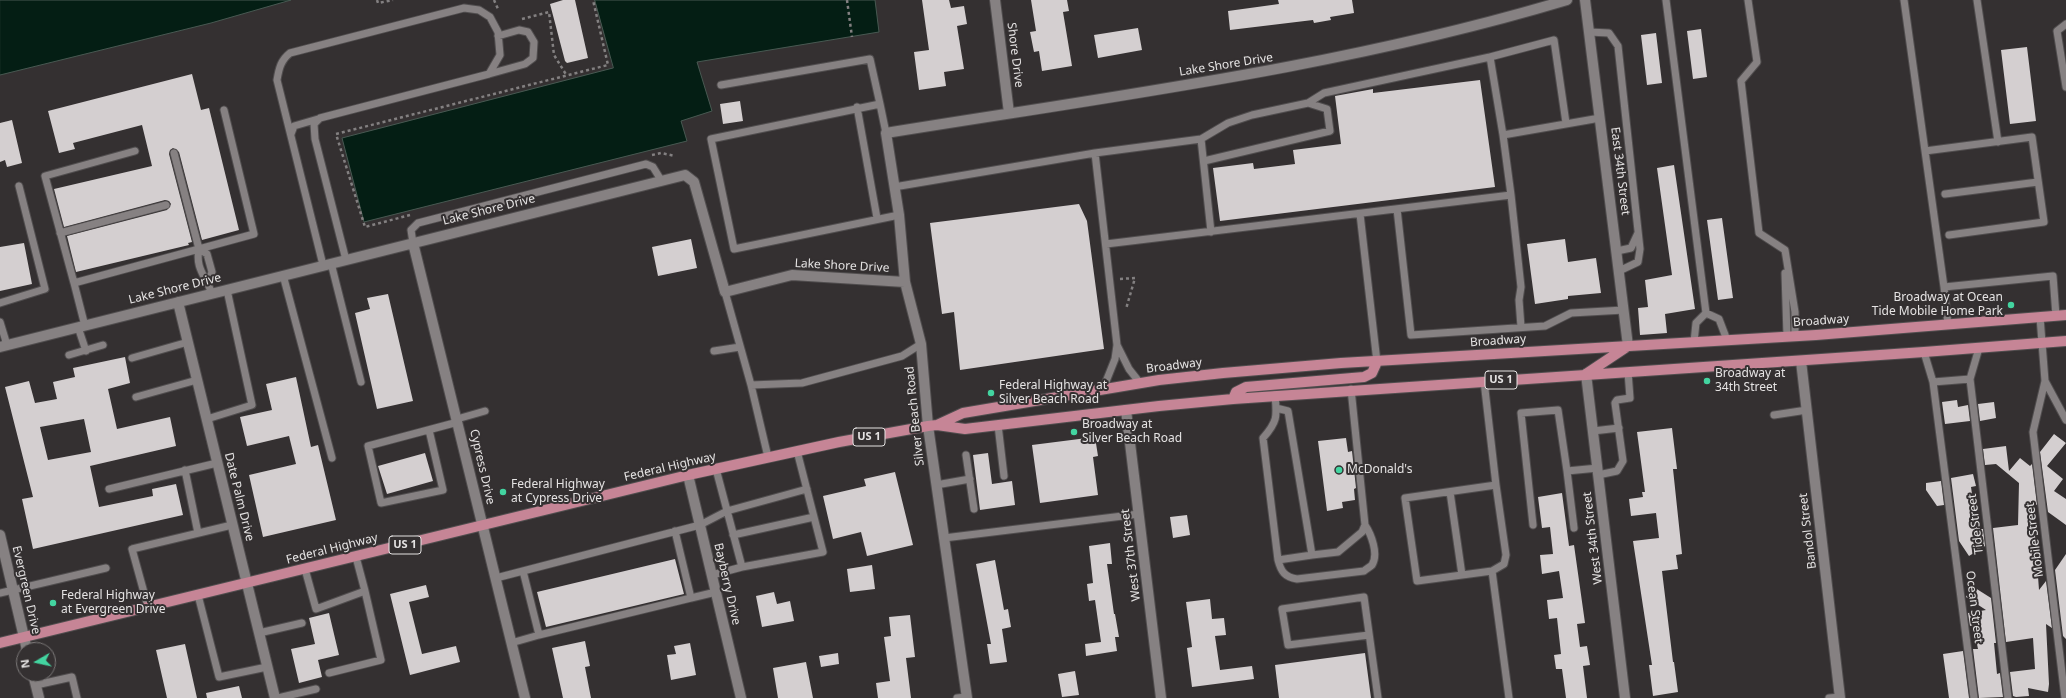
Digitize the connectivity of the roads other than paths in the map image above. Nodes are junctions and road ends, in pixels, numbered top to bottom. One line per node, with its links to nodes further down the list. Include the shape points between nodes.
1 (995, 0): 20 (street, Shore Drive)
2 (1567, 0): 8 (street, Lake Shore Drive)
3 (1585, 0): 10 (street, East 34th Street)
4 (1666, 0): 67 (lane)
5 (1748, 0): 74 (lane, via 1757,62 1741,81 1759,233 1785,250 1795,312)
6 (1904, 0): 30 (lane)
7 (1977, 0): 28 (lane)
8 (1552, 2): 20 (street, Lake Shore Drive, via 1459,30 1359,53 1273,70)
9 (2066, 24): 15 (lane, via 2057,30)
10 (1589, 32): 22 (street, East 34th Street); 47 (lane, via 1609,33 1618,46)
11 (498, 36): 13 (lane, via 500,55); 13 (lane, via 519,30 528,32 534,42 533,58 525,64); 25 (lane, via 490,17 479,10 464,8 290,52 283,58 277,80)
12 (1490, 57): 16 (lane, via 1324,93); 23 (lane, via 1554,40); 26 (lane)
13 (489, 74): 21 (lane)
14 (721, 85): 17 (lane, via 870,59)
15 (2066, 87)
16 (1308, 103): 27 (lane, via 1252,115 1228,124); 33 (lane, via 1327,109 1330,131)
17 (880, 104): 18 (lane); 24 (lane)
18 (857, 107): 44 (lane); 44 (lane, via 711,139 734,249)
19 (224, 110): 51 (lane, via 254,234)
20 (1009, 113): 24 (street, Lake Shore Drive)
21 (320, 118): 25 (lane, via 294,126); 53 (lane, via 314,124 316,139)
22 (1600, 118): 23 (lane); 52 (street, East 34th Street)
23 (1566, 123): 26 (lane)
24 (886, 133): 37 (street, Silver Beach Road)
25 (291, 134): 54 (lane)
26 (1503, 135): 39 (lane)
27 (1201, 139): 32 (lane); 33 (lane)
28 (1998, 142): 30 (lane); 35 (lane, via 2032,137)
29 (135, 151): 45 (lane, via 45,176)
30 (1925, 151): 60 (lane)
31 (174, 153): 51 (lane)
32 (1095, 154): 37 (lane); 50 (lane)
33 (1204, 160): 46 (lane)
34 (661, 180): 49 (street, Lake Shore Drive); 49 (lane, via 653,167 646,164 580,180 422,221 412,227); 62 (street, Lake Shore Drive, via 685,174 694,182)
35 (2038, 182): 38 (lane); 48 (lane, via 2044,222)
36 (18, 186): 65 (lane, via 45,289)
37 (894, 187): 43 (street, Silver Beach Road)
38 (1945, 194)
39 (1511, 195): 41 (lane); 73 (lane, via 1521,287 1519,300)
40 (166, 205): 45 (lane)
41 (1397, 209): 42 (lane); 73 (lane, via 1411,335)
42 (1360, 214): 46 (lane); 93 (lane)
43 (899, 215): 44 (lane); 57 (street, Silver Beach Road)
44 (877, 218)
45 (60, 232): 58 (lane)
46 (1211, 232): 50 (lane)
47 (1638, 232): 52 (lane, via 1632,248); 55 (lane, via 1638,262)
48 (1949, 234)
49 (413, 242): 53 (street, Lake Shore Drive); 115 (street, Cypress Drive)
50 (1106, 244): 82 (lane)
51 (199, 249): 58 (lane); 59 (lane, via 197,258 201,273); 59 (lane, via 207,254 212,272)
52 (1617, 251): 55 (street, East 34th Street)
53 (346, 260): 54 (street, Lake Shore Drive)
54 (327, 264): 56 (street, Lake Shore Drive); 100 (lane)
55 (1620, 271): 66 (street, East 34th Street)
56 (283, 275): 61 (street, Lake Shore Drive); 125 (lane)
57 (905, 282): 62 (street, Lake Shore Drive, via 792,275); 80 (street, Silver Beach Road)
58 (74, 283): 72 (lane)
59 (208, 283): 63 (lane)
60 (1944, 287): 68 (lane, via 2053,276); 71 (lane)
61 (227, 290): 63 (street, Lake Shore Drive); 114 (lane, via 252,405)
62 (725, 292): 85 (lane)
63 (212, 294): 64 (street, Lake Shore Drive)
64 (178, 302): 72 (street, Lake Shore Drive); 77 (street, Date Palm Drive)
65 (0, 303)
66 (1624, 310): 73 (lane, via 1572,313 1545,326); 84 (street, East 34th Street)
67 (1706, 312): 75 (lane, via 1719,319); 78 (lane, via 1696,322)
68 (2061, 315): 69 (main road, Broadway / US 1)
69 (2040, 317): 71 (main road, Broadway / US 1); 79 (lane)
70 (0, 322): 83 (lane)
71 (1948, 325): 74 (main road, Broadway / US 1)
72 (81, 326): 83 (street, Lake Shore Drive); 87 (lane)
73 (1522, 327)
74 (1791, 336): 75 (main road, Broadway / US 1)
75 (1727, 340): 78 (main road, Broadway / US 1)
76 (2066, 341): 79 (main road, US 1)
77 (188, 342): 91 (lane); 97 (street, Date Palm Drive)
78 (1694, 342): 84 (main road, Broadway / US 1)
79 (2042, 343): 86 (main road, US 1); 99 (lane)
80 (921, 344): 103 (lane, via 902,356 802,383); 117 (street, Silver Beach Road)
81 (104, 345): 87 (lane)
82 (1117, 345): 102 (lane); 104 (lane, via 1115,359)
83 (3, 346)
84 (1628, 346): 93 (main road, Broadway / US 1); 95 (main road)
85 (740, 347): 88 (lane); 103 (lane)
86 (1979, 348): 89 (main road, US 1); 96 (lane, Tide Street)
87 (86, 351): 90 (lane)
88 (714, 351)
89 (1924, 352): 92 (main road, US 1); 101 (lane, Ocean Street)
90 (69, 355)
91 (132, 358)
92 (1801, 360): 94 (main road, US 1); 111 (street, Bandol Street)
93 (1378, 362): 102 (main road, Broadway / US 1, via 1216,374); 108 (main road, via 1372,373 1364,377 1246,387 1236,392)
94 (1628, 372): 95 (main road, US 1); 119 (lane, via 1630,398 1617,400 1616,403)
95 (1586, 374): 98 (main road, US 1); 121 (street, West 34th Street)
96 (1970, 379): 101 (lane); 200 (lane, Tide Street)
97 (197, 380): 107 (lane); 114 (street, Date Palm Drive)
98 (1484, 381): 105 (main road, US 1); 135 (lane)
99 (2045, 381): 116 (lane); 201 (lane, Mobile Street, via 2033,432)
100 (362, 382)
101 (1933, 382): 199 (lane, Ocean Street)
102 (1140, 383): 104 (main road, Broadway / US 1)
103 (751, 385): 124 (lane)
104 (1103, 389): 117 (main road, Broadway / US 1, via 963,413)
105 (1351, 390): 106 (main road, US 1); 144 (lane)
106 (1275, 395): 108 (main road, US 1); 109 (lane)
107 (136, 397)
108 (1232, 399): 110 (main road, US 1)
109 (1276, 408): 155 (lane, via 1288,412); 157 (lane, via 1277,417 1263,438)
110 (1126, 410): 118 (main road, US 1); 141 (street, West 37th Street)
111 (1807, 410): 113 (lane); 198 (street, Bandol Street)
112 (485, 412): 115 (lane)
113 (1774, 415)
114 (207, 419): 126 (street, Date Palm Drive)
115 (458, 420): 120 (lane); 147 (street, Cypress Drive)
116 (2066, 420)
117 (932, 425): 118 (main road, US 1, via 964,429); 122 (main road, Federal Highway / US 1); 134 (street, Silver Beach Road)
118 (998, 425): 132 (lane)
119 (1619, 428): 121 (lane); 130 (lane, via 1623,461 1621,467 1617,471)
120 (429, 430): 120 (lane, via 368,446 381,503 443,490)
121 (1593, 431): 130 (street, West 34th Street)
122 (797, 451): 124 (main road, Federal Highway / US 1); 137 (lane)
123 (966, 455): 133 (lane)
124 (768, 457): 127 (main road, Federal Highway / US 1)
125 (332, 458)
126 (217, 463): 128 (lane); 143 (street, Date Palm Drive)
127 (716, 469): 131 (main road, Federal Highway / US 1); 140 (lane)
128 (185, 470): 136 (lane); 150 (lane)
129 (1567, 472): 130 (lane); 146 (lane, via 1558,410 1521,412); 148 (lane)
130 (1598, 472): 197 (street, West 34th Street)
131 (688, 475): 145 (street, Bayberry Drive); 147 (main road, Federal Highway / US 1)
132 (1004, 476)
133 (970, 479): 134 (lane); 139 (lane)
134 (936, 485): 153 (street, Silver Beach Road)
135 (1496, 485): 138 (lane); 162 (lane, via 1506,556 1504,564)
136 (109, 489)
137 (807, 490): 140 (lane); 142 (lane)
138 (1450, 492): 164 (lane); 164 (lane, via 1405,498 1417,581)
139 (974, 509)
140 (727, 511): 145 (lane); 152 (lane)
141 (1139, 514): 153 (lane); 194 (street, West 37th Street)
142 (814, 517): 152 (lane); 159 (lane, via 823,552)
143 (232, 524): 150 (lane); 166 (street, Date Palm Drive)
144 (1365, 524): 155 (lane, via 1362,532 1338,552); 157 (lane, via 1371,534 1374,555 1372,564 1364,571 1289,578 1284,574)
145 (700, 525): 149 (lane); 163 (street, Bayberry Drive)
146 (1533, 525)
147 (483, 526): 156 (main road, Federal Highway / US 1); 165 (street, Cypress Drive)
148 (1574, 528)
149 (675, 531): 161 (lane); 172 (lane)
150 (198, 533): 173 (lane, via 132,549)
151 (0, 535): 154 (street, Evergreen Drive)
152 (733, 535): 159 (lane)
153 (944, 538): 193 (street, Silver Beach Road)
154 (2, 551): 167 (street, Evergreen Drive)
155 (1312, 555): 157 (lane)
156 (356, 557): 160 (main road, Federal Highway / US 1); 168 (lane)
157 (1278, 560)
158 (106, 568): 167 (lane)
159 (742, 568): 163 (lane)
160 (305, 569): 166 (main road, Federal Highway / US 1); 168 (lane, via 316,609)
161 (523, 571): 165 (lane); 176 (lane)
162 (1492, 571): 164 (lane); 196 (lane)
163 (712, 575): 169 (street, Bayberry Drive)
164 (1462, 575)
165 (496, 578): 181 (street, Cypress Drive)
166 (247, 583): 171 (main road, Federal Highway / US 1); 175 (street, Date Palm Drive)
167 (13, 590): 170 (lane); 178 (street, Evergreen Drive)
168 (365, 591): 183 (lane, via 382,660)
169 (716, 592): 172 (lane); 192 (street, Bayberry Drive)
170 (0, 593)
171 (198, 595): 173 (main road, Federal Highway / US 1); 182 (lane, via 219,677)
172 (691, 598): 176 (lane)
173 (148, 607): 178 (main road, Federal Highway / US 1)
174 (302, 623): 175 (lane)
175 (259, 633): 182 (street, Date Palm Drive)
176 (539, 635): 181 (lane)
177 (1369, 635): 177 (lane, via 1364,597 1282,609 1288,645); 195 (lane)
178 (24, 637): 179 (street, Evergreen Drive); 180 (main road, Federal Highway / US 1)
179 (25, 642)
180 (0, 643)
181 (511, 643): 191 (street, Cypress Drive)
182 (267, 667): 189 (street, Date Palm Drive)
183 (329, 673)
184 (35, 682): 185 (street)
185 (36, 685): 187 (street); 188 (lane, via 72,677)
186 (316, 689): 190 (lane)
187 (39, 698)
188 (77, 698)
189 (275, 698)
190 (278, 698)
191 (525, 698)
192 (741, 698)
193 (963, 698)
194 (1161, 698)
195 (1378, 698)
196 (1509, 698)
197 (1625, 698)
198 (1836, 698)
199 (1974, 698)
200 (2008, 698)
201 (2065, 698)

